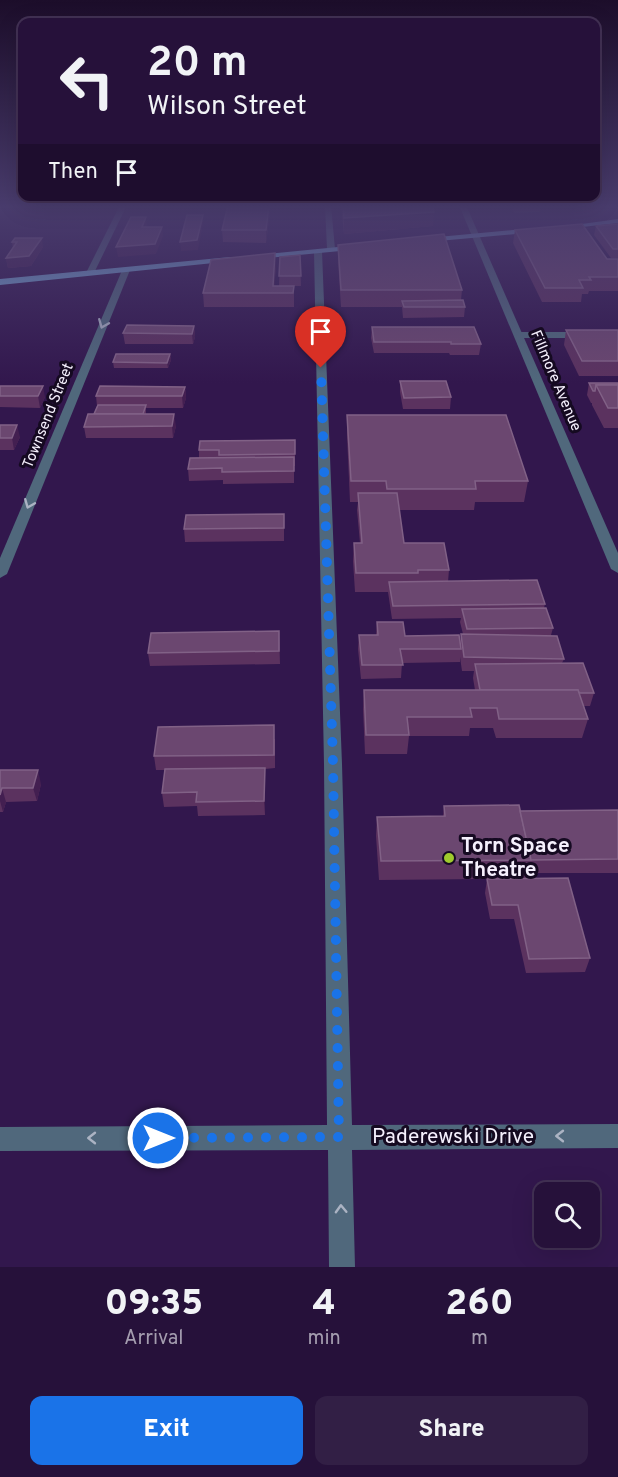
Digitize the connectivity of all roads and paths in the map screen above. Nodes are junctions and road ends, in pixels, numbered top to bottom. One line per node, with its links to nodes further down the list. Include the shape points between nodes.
1 (94, 264): 6 (street)
2 (184, 264): 5 (main road)
3 (324, 264): 13 (street)
4 (487, 264): 8 (street, Fillmore Avenue)
5 (126, 270): 6 (main road); 11 (street, Townsend Street, one-way to 11)
6 (90, 273): 7 (main road)
7 (0, 282)
8 (519, 335): 9 (street); 10 (street, Fillmore Avenue)
9 (618, 335)
10 (618, 569)
11 (0, 574)
12 (618, 1136): 13 (street, Paderewski Drive, one-way to 13)
13 (339, 1137): 14 (street, Paderewski Drive, one-way to 14); 15 (street, one-way to 13)
14 (0, 1139)
15 (342, 1267)

